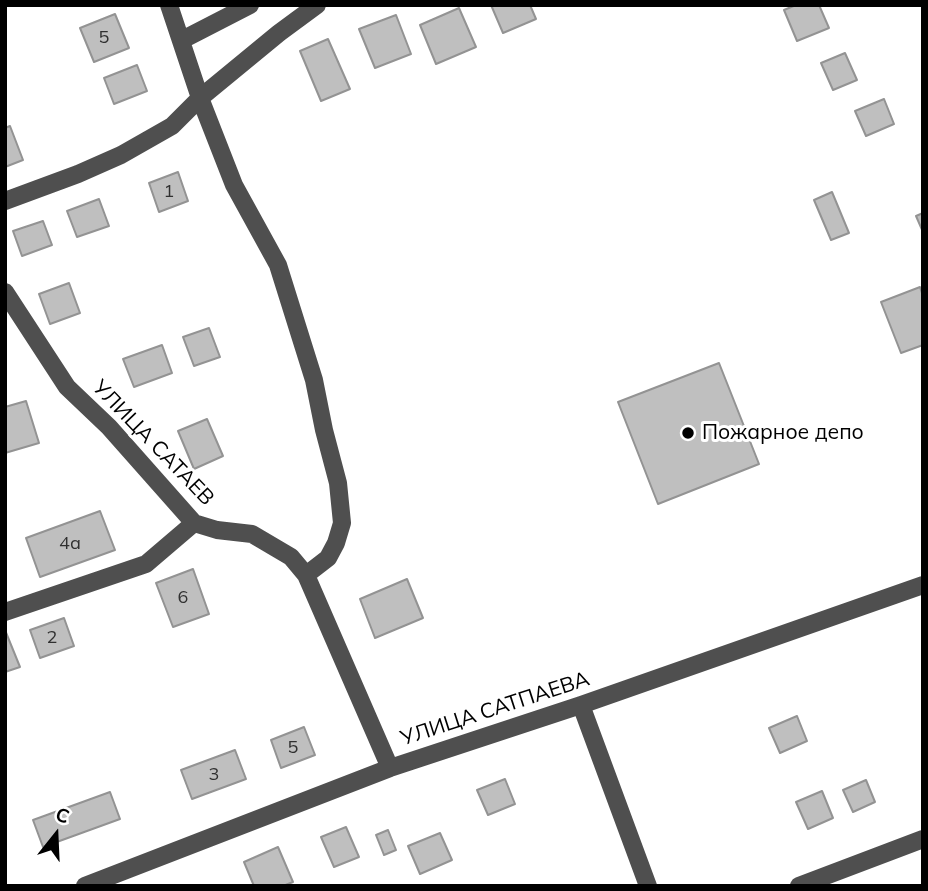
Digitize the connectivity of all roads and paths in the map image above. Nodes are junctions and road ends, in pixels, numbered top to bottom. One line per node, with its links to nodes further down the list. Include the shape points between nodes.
1 (169, 5): 4 (street)
2 (250, 5): 4 (street)
3 (317, 5): 5 (street)
4 (182, 40): 5 (street)
5 (200, 99): 6 (street, via 172,126 121,155); 9 (street, via 234,185 278,265 314,380 338,483 342,523 336,543 327,558)
6 (5, 201)
7 (5, 292): 8 (street, УЛИЦА САТАЕВ, via 67,387)
8 (194, 523): 9 (street, УЛИЦА САТАЕВ, via 252,534 291,557); 11 (street, via 146,564)
9 (306, 575): 13 (street, УЛИЦА САТАЕВ)
10 (923, 586): 12 (street, УЛИЦА САТПАЕВА)
11 (5, 612)
12 (581, 705): 13 (street, УЛИЦА САТПАЕВА); 16 (street)
13 (390, 768): 15 (street, УЛИЦА САТПАЕВА)
14 (923, 839): 17 (street)
15 (85, 886)
16 (648, 886)
17 (799, 886)

